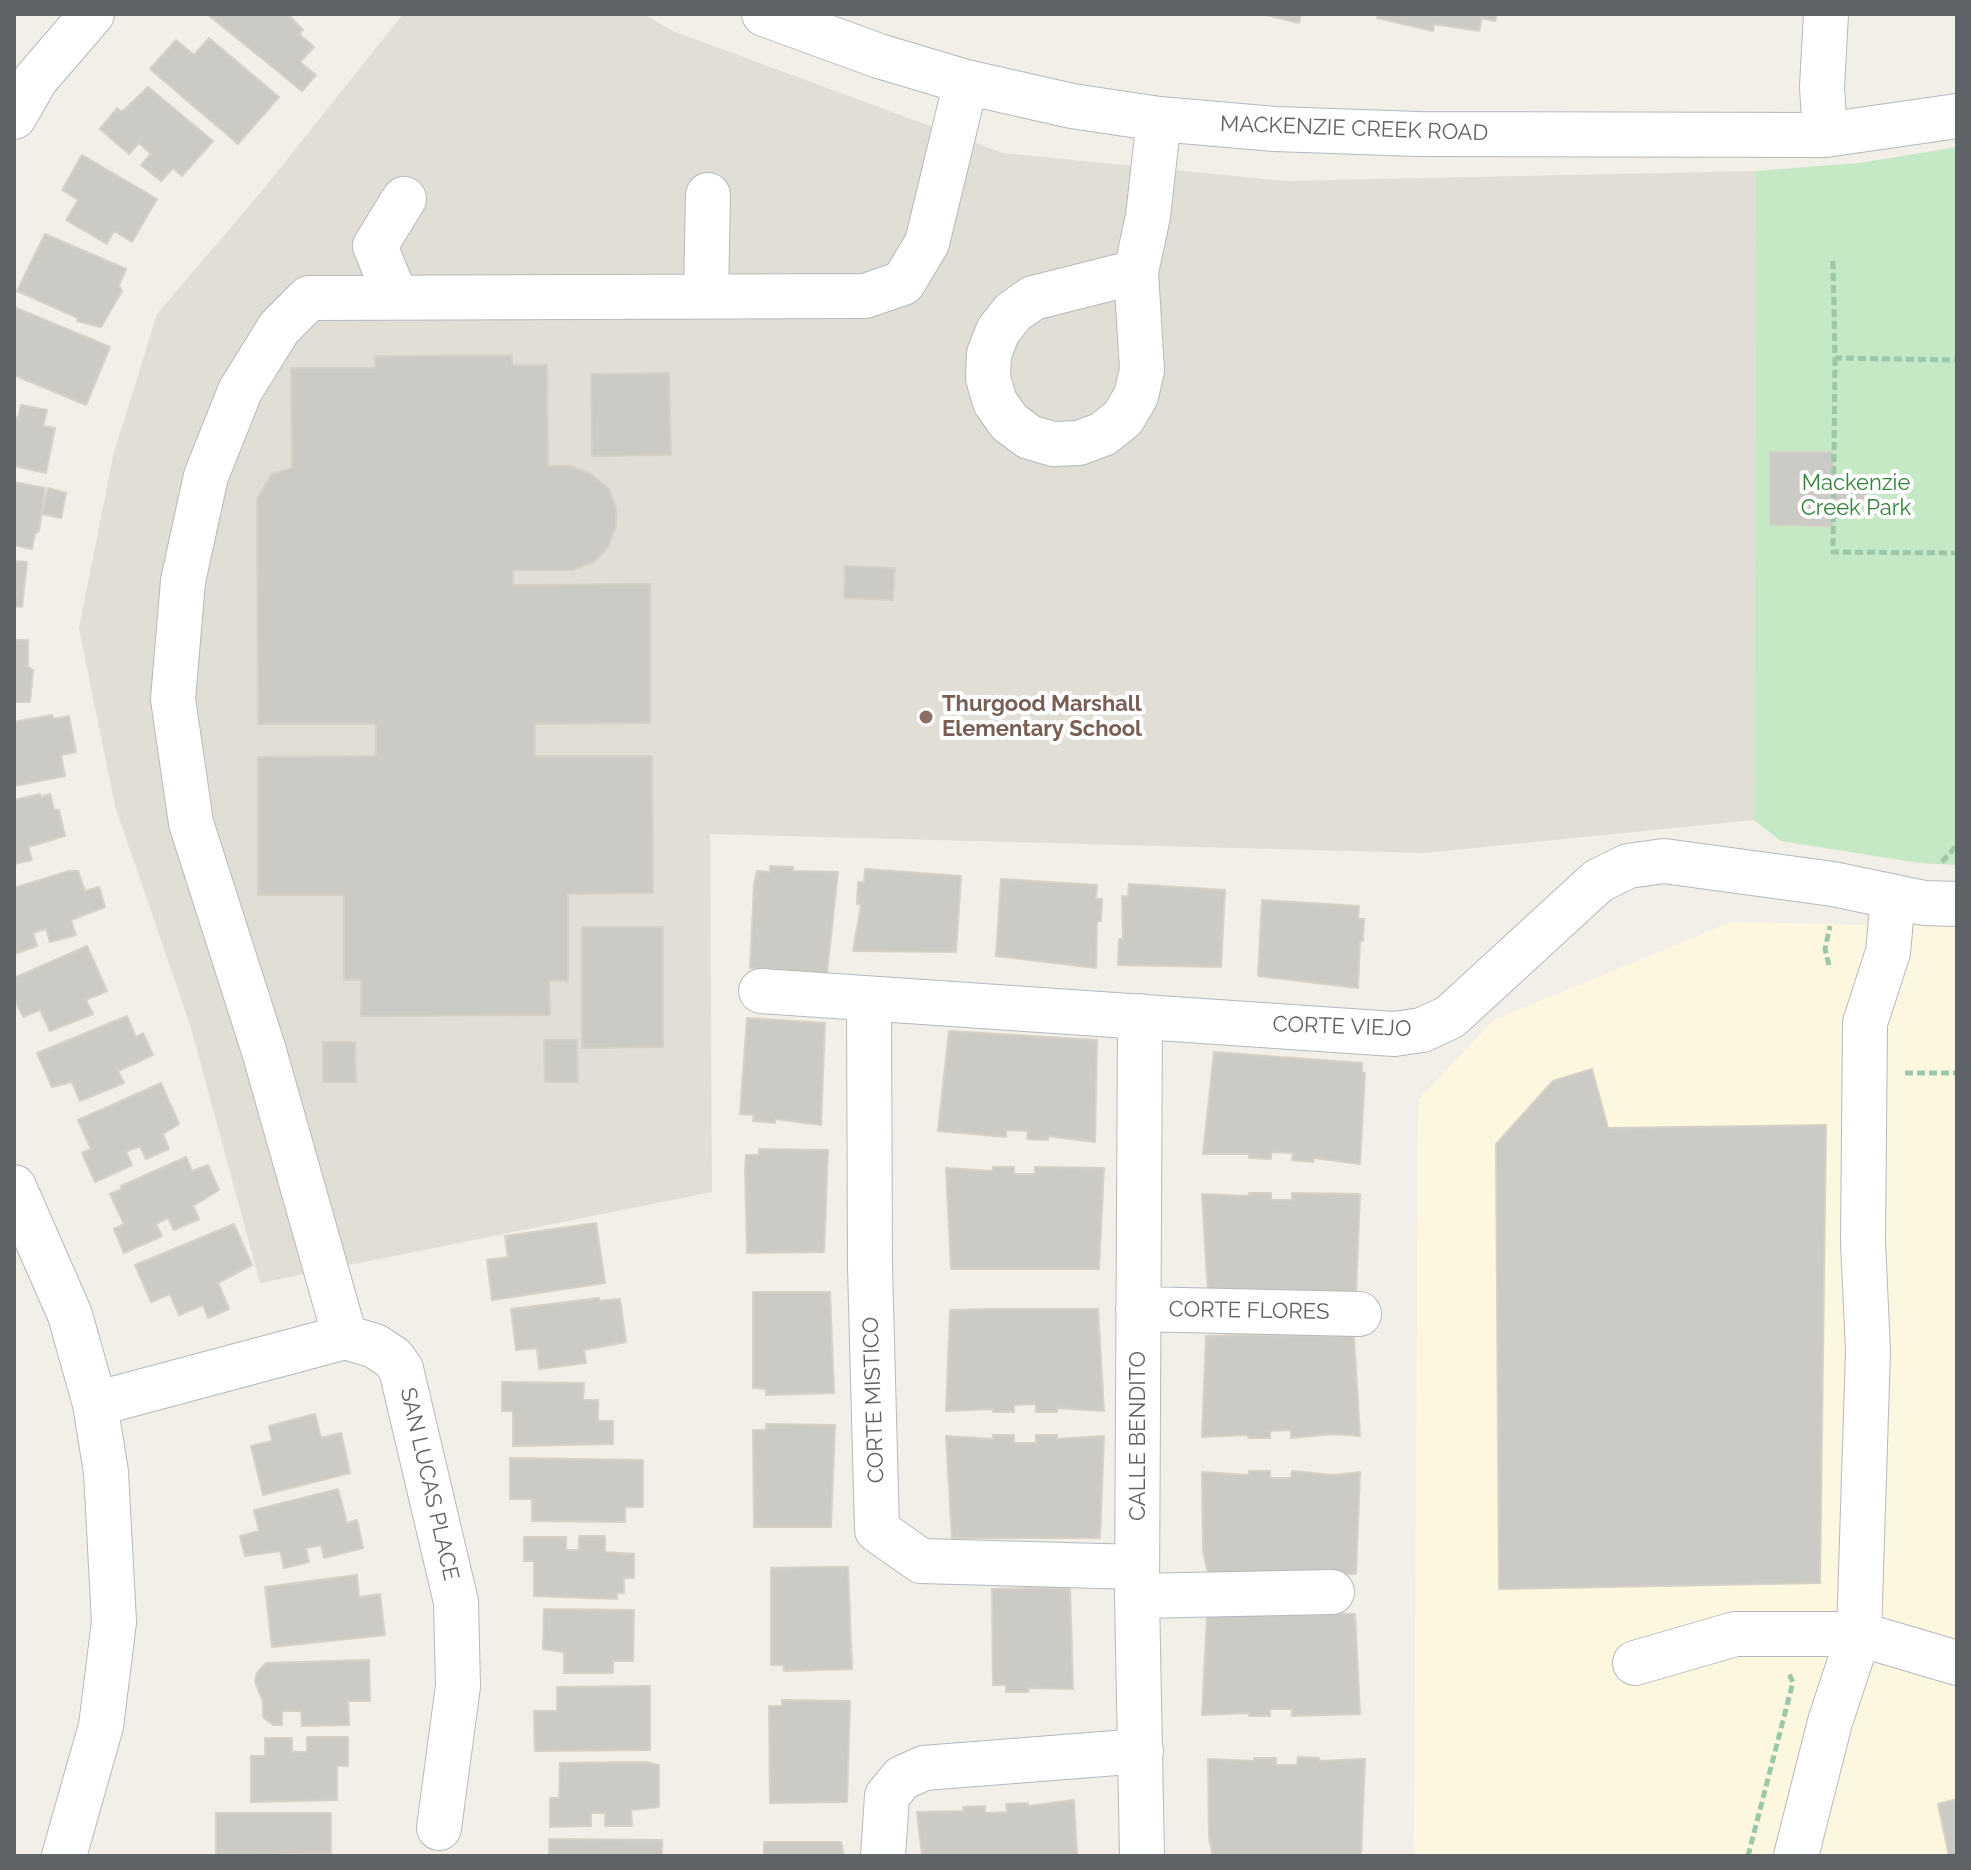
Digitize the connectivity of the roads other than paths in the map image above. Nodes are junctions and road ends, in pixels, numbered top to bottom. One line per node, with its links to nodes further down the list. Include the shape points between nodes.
1 (92, 14): 4 (street)
2 (764, 14): 5 (street, MACKENZIE CREEK ROAD)
3 (1826, 14): 9 (street)
4 (25, 71): 7 (street)
5 (966, 82): 8 (street, MACKENZIE CREEK ROAD); 14 (street, via 927,243 903,283 865,296)
6 (1957, 116): 9 (street, MACKENZIE CREEK ROAD)
7 (14, 117)
8 (1159, 119): 9 (street, MACKENZIE CREEK ROAD, via 1418,134); 12 (street)
9 (1825, 135)
10 (708, 195): 14 (street)
11 (404, 199): 13 (street, via 375,246)
12 (1136, 272)
13 (395, 295): 14 (street); 23 (street, via 309,298 279,328 240,391 206,476 186,566 173,699 191,823 264,1051)
14 (706, 295)
15 (1893, 898): 16 (street, CORTE VIEJO); 19 (street, CORTE VIEJO, via 1833,884 1664,861 1628,866 1598,881 1450,1017 1422,1030 1394,1034); 27 (street, via 1888,952 1865,1023 1863,1242 1868,1351)
16 (1957, 904)
17 (761, 991): 18 (street, CORTE VIEJO)
18 (869, 1000): 19 (street, CORTE VIEJO); 25 (street, CORTE MISTICO, via 877,1530 921,1561)
19 (1140, 1016): 21 (street, CALLE BENDITO)
20 (14, 1187): 24 (street, via 70,1315)
21 (1138, 1309): 22 (street, CORTE FLORES); 25 (street, CALLE BENDITO)
22 (1359, 1314)
23 (345, 1337): 24 (street); 31 (street, SAN LUCAS PLACE, via 375,1346 401,1369 452,1582 458,1686)
24 (95, 1404): 32 (street, via 106,1472 114,1622 101,1726)
25 (1137, 1582): 26 (street); 30 (street, CALLE BENDITO)
26 (1332, 1592)
27 (1859, 1634): 28 (street, via 1735,1634); 29 (street); 35 (street)
28 (1635, 1663)
29 (1957, 1663)
30 (1141, 1751): 33 (street, via 924,1768 902,1778 887,1796); 34 (street, CALLE BENDITO)
31 (439, 1828)
32 (64, 1856)
33 (883, 1856)
34 (1142, 1856)
35 (1796, 1856)

